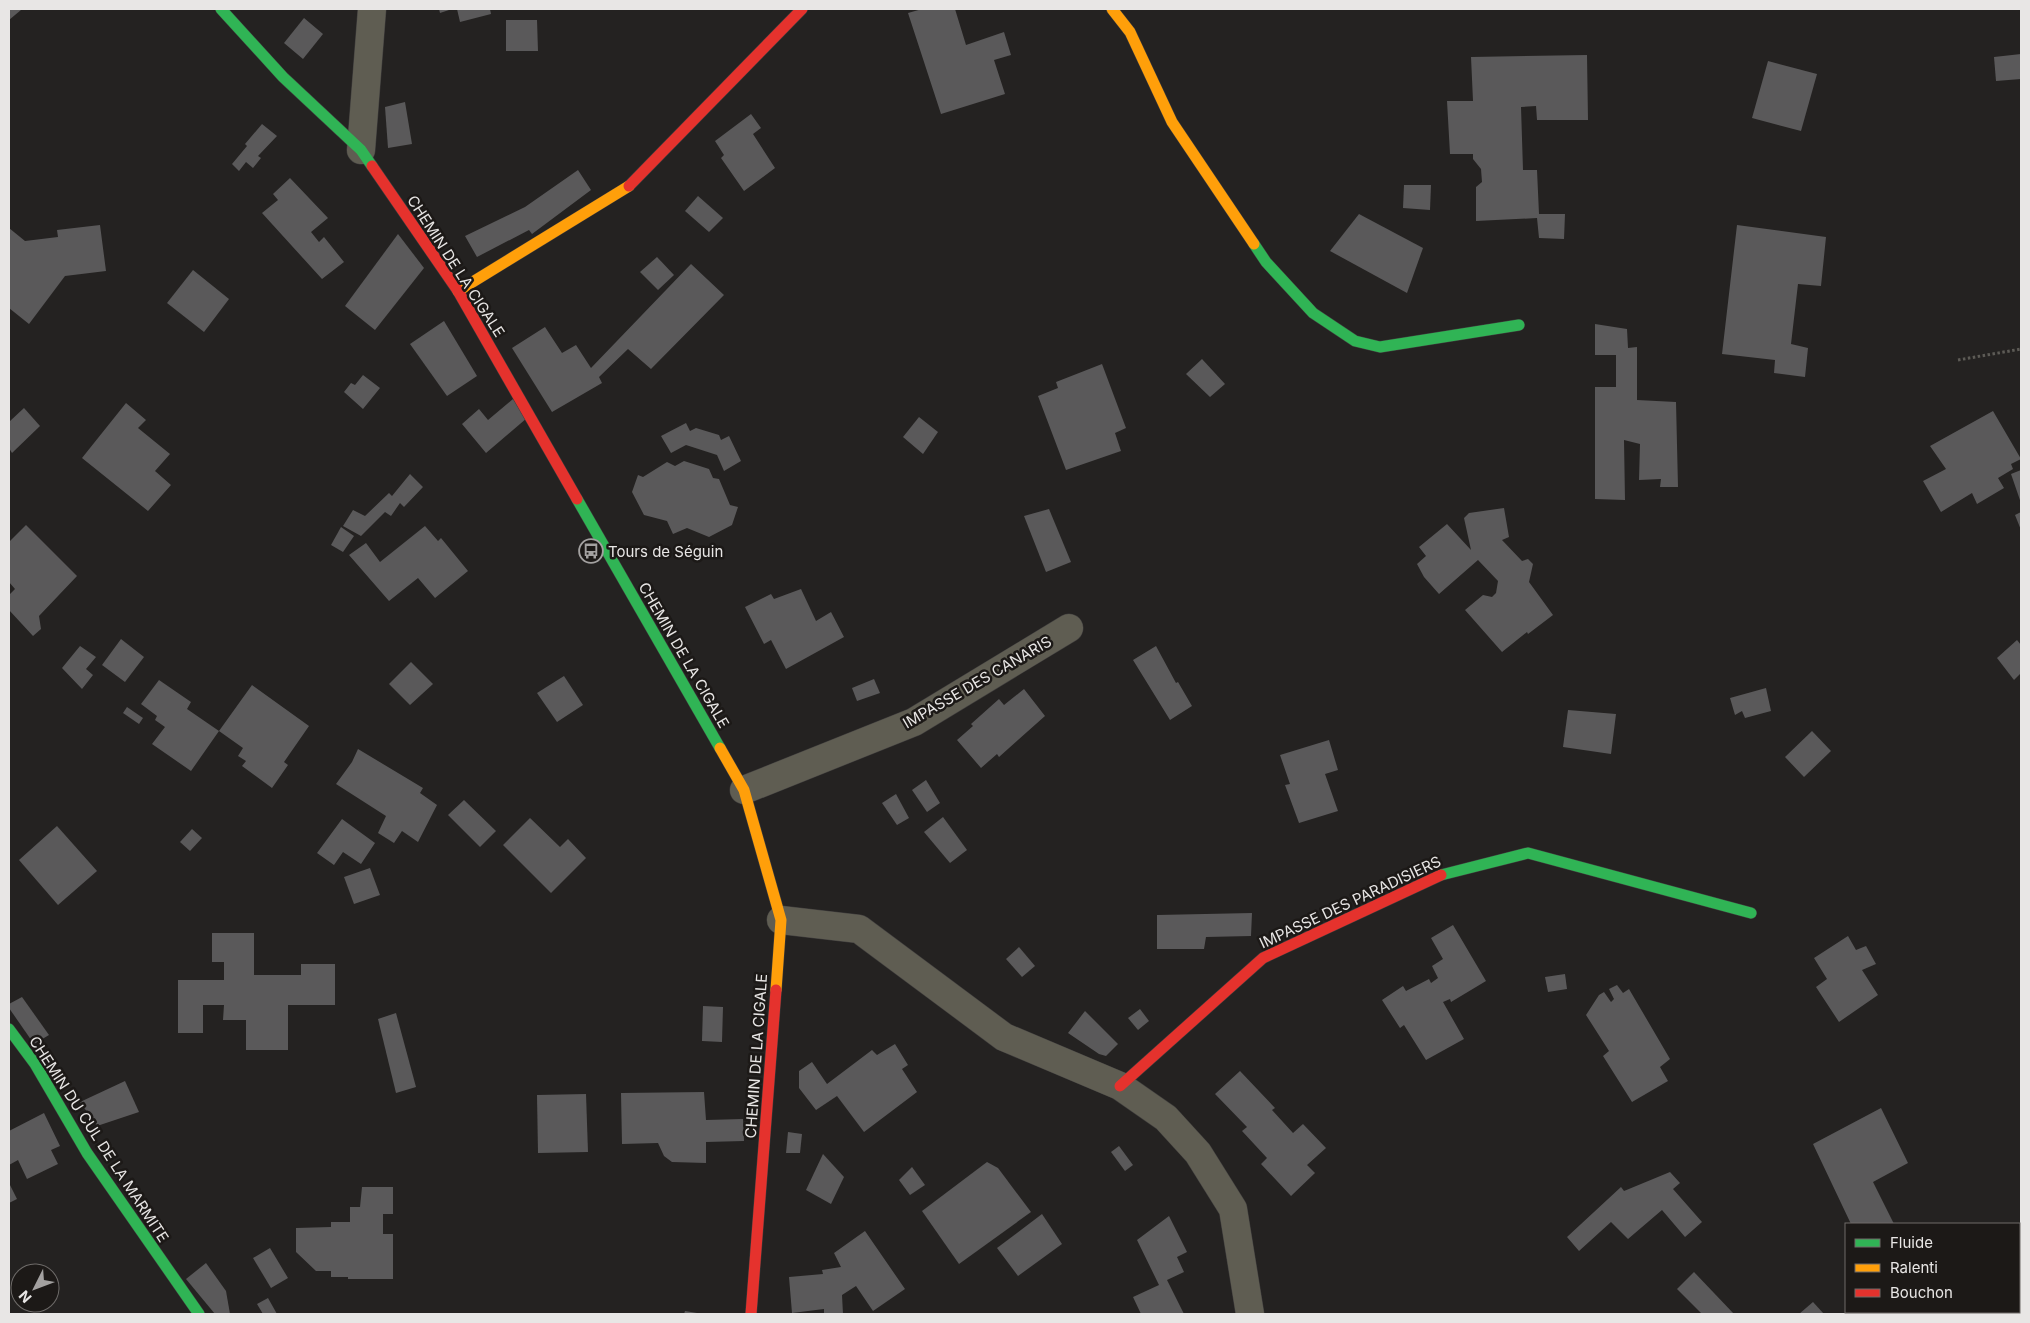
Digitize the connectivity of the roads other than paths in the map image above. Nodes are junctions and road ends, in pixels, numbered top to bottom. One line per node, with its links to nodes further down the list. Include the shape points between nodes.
1 (221, 9): 5 (street, CHEMIN DE LA CIGALE, via 283,77)
2 (372, 9): 5 (street)
3 (802, 9): 6 (street, via 634,183)
4 (1112, 9): 7 (street, via 1130,32 1172,122 1266,262 1313,313 1355,341 1380,347)
5 (361, 150): 6 (street, CHEMIN DE LA CIGALE)
6 (458, 291): 9 (street, CHEMIN DE LA CIGALE)
7 (1519, 325)
8 (1069, 628): 9 (street, IMPASSE DES CANARIS, via 914,722)
9 (744, 790): 11 (street, CHEMIN DE LA CIGALE)
10 (1751, 913): 13 (street, IMPASSE DES PARADISIERS, via 1528,853 1445,873 1263,958)
11 (781, 920): 13 (street, via 859,929 1004,1037); 15 (street, CHEMIN DE LA CIGALE)
12 (9, 1029): 14 (street, CHEMIN DU CUL DE LA MARMITE, via 35,1064 87,1153)
13 (1120, 1086): 16 (street, via 1172,1125 1198,1153 1233,1209)
14 (199, 1314)
15 (751, 1314)
16 (1250, 1314)

